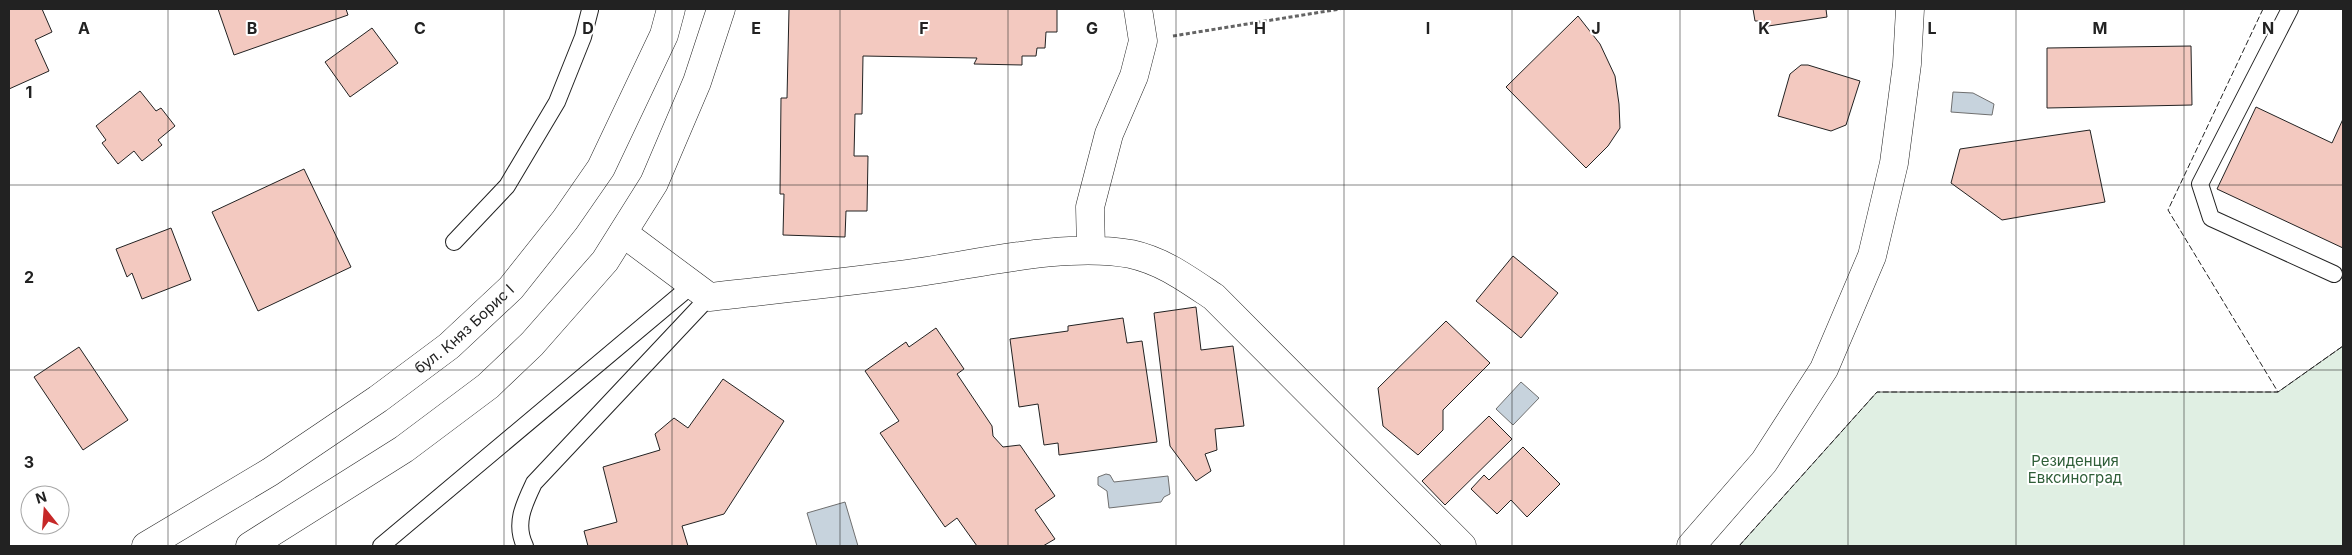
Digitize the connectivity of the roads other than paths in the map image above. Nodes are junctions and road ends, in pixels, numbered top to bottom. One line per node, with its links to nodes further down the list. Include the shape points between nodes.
1 (671, 9): 12 (main road, бул. Княз Борис I, via 664,35 601,168 511,288 449,346 378,399 270,472)
2 (722, 9): 7 (main road, via 697,82 654,183)
3 (1138, 9): 9 (main road, via 1143,41 1134,76 1109,134 1090,208)
4 (1910, 9): 17 (main road, via 1907,64 1894,163 1872,256 1824,369 1764,462)
5 (2290, 9): 10 (lane, via 2200,184 2212,218)
6 (590, 10): 8 (lane, via 583,37 557,102 507,186)
7 (623, 233): 11 (main road); 13 (main road, via 599,268 532,344 488,386 404,449)
8 (454, 242)
9 (1091, 250): 11 (main road, via 917,273); 16 (main road, via 1131,254 1167,265 1214,297)
10 (2334, 274)
11 (701, 291): 14 (lane); 15 (lane, via 534,483 521,510 519,535)
12 (146, 546)
13 (250, 546)
14 (381, 546)
15 (525, 546)
16 (1462, 546)
17 (1691, 546)

